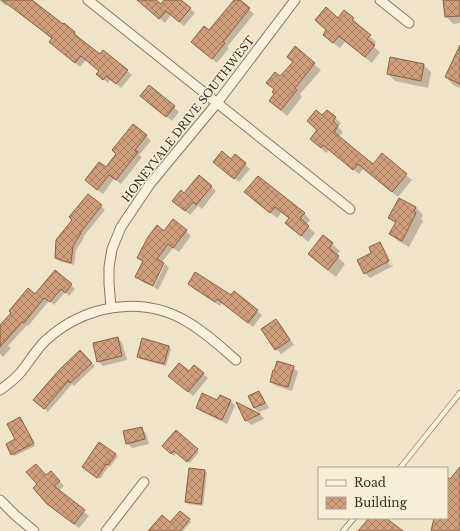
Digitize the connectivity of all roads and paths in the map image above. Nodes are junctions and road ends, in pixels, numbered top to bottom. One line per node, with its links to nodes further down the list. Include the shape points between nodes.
1 (88, 0): 5 (street)
2 (295, 0): 5 (street, HONEYVALE DRIVE SOUTHWEST)
3 (380, 0): 4 (street)
4 (409, 23)
5 (217, 103): 6 (street); 7 (street, HONEYVALE DRIVE SOUTHWEST, via 150,184 121,227 112,249 109,267)
6 (350, 209)
7 (111, 307): 8 (street, via 142,307 175,315 201,331); 9 (street, via 85,315 64,326 45,342 19,373)
8 (236, 360)
9 (0, 390)
10 (460, 393): 11 (lane)
11 (401, 467)
12 (144, 482): 16 (street)
13 (0, 500): 15 (street)
14 (353, 519): 17 (lane)
15 (34, 531)
16 (106, 531)
17 (344, 531)

